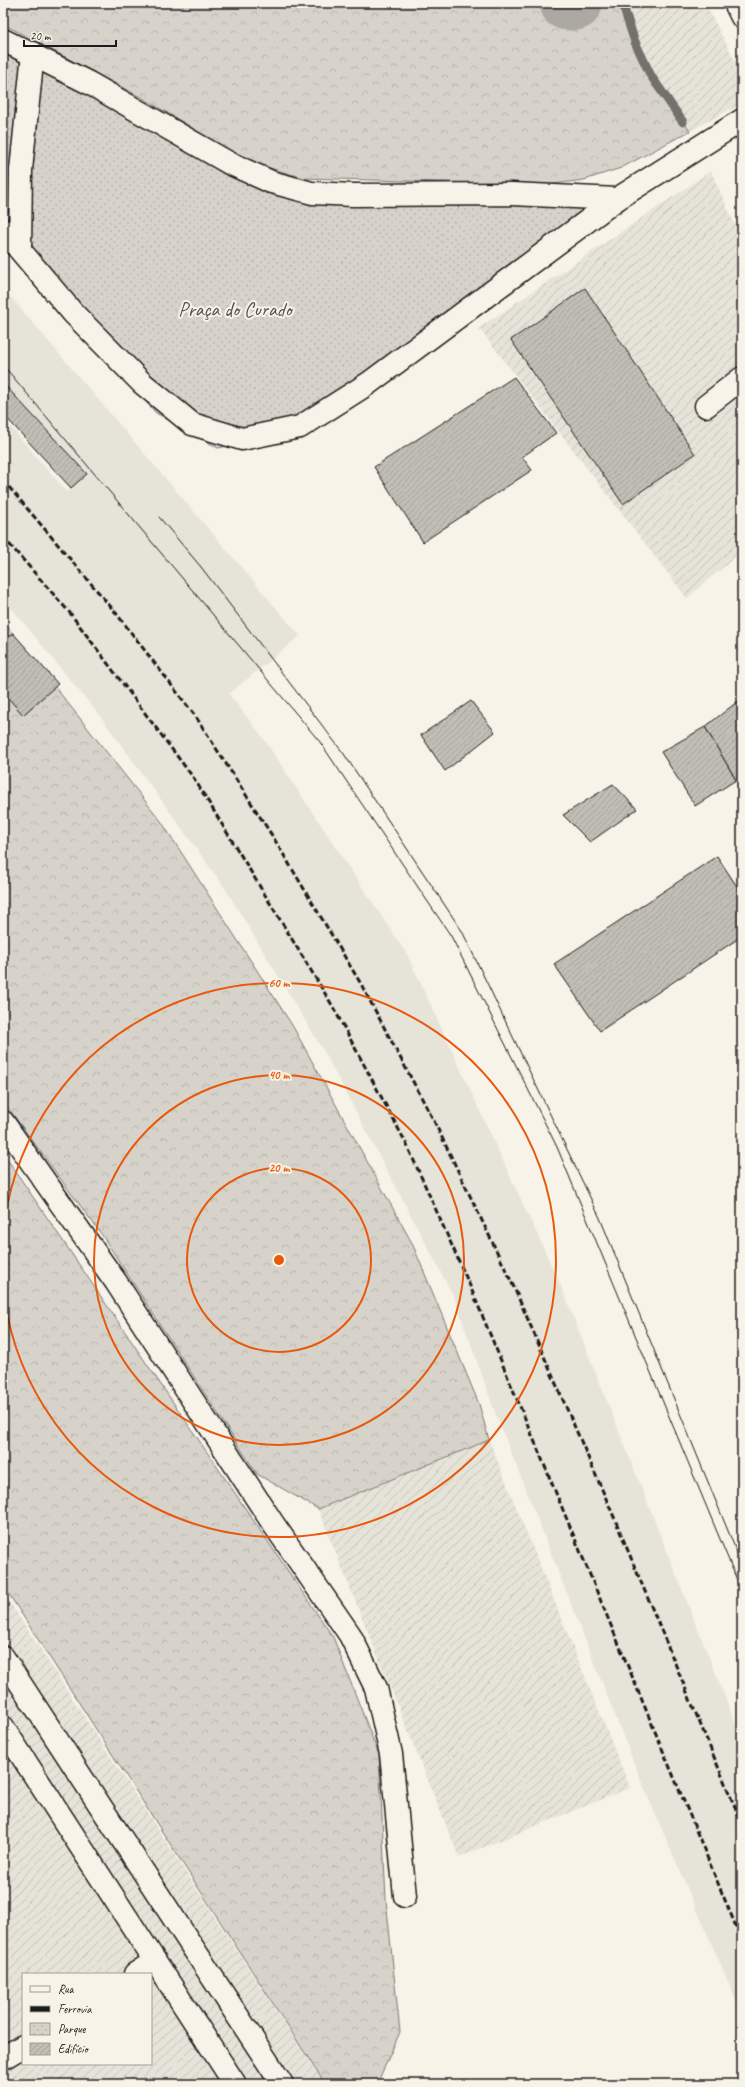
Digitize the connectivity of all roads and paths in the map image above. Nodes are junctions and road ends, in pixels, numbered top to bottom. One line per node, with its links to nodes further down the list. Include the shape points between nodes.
1 (735, 3): 2 (street)
2 (742, 17)
3 (3, 40): 4 (street)
4 (33, 53): 6 (street, via 229,163 271,182 312,193 512,194); 8 (street, via 21,170)
5 (742, 120): 6 (street)
6 (617, 199): 8 (street, via 369,383 300,427 242,439 192,424 142,383 73,313)
7 (3, 230): 8 (street)
8 (20, 249)
9 (742, 378): 10 (street)
10 (706, 406)
11 (3, 1122): 14 (street, via 121,1289 272,1522 350,1635 376,1688 391,1754)
12 (3, 1657): 20 (street)
13 (3, 1727): 15 (street)
14 (404, 1896)
15 (154, 1961): 16 (street); 19 (street)
16 (136, 1973)
17 (22, 2047): 18 (street)
18 (3, 2058)
19 (235, 2084)
20 (282, 2084)

